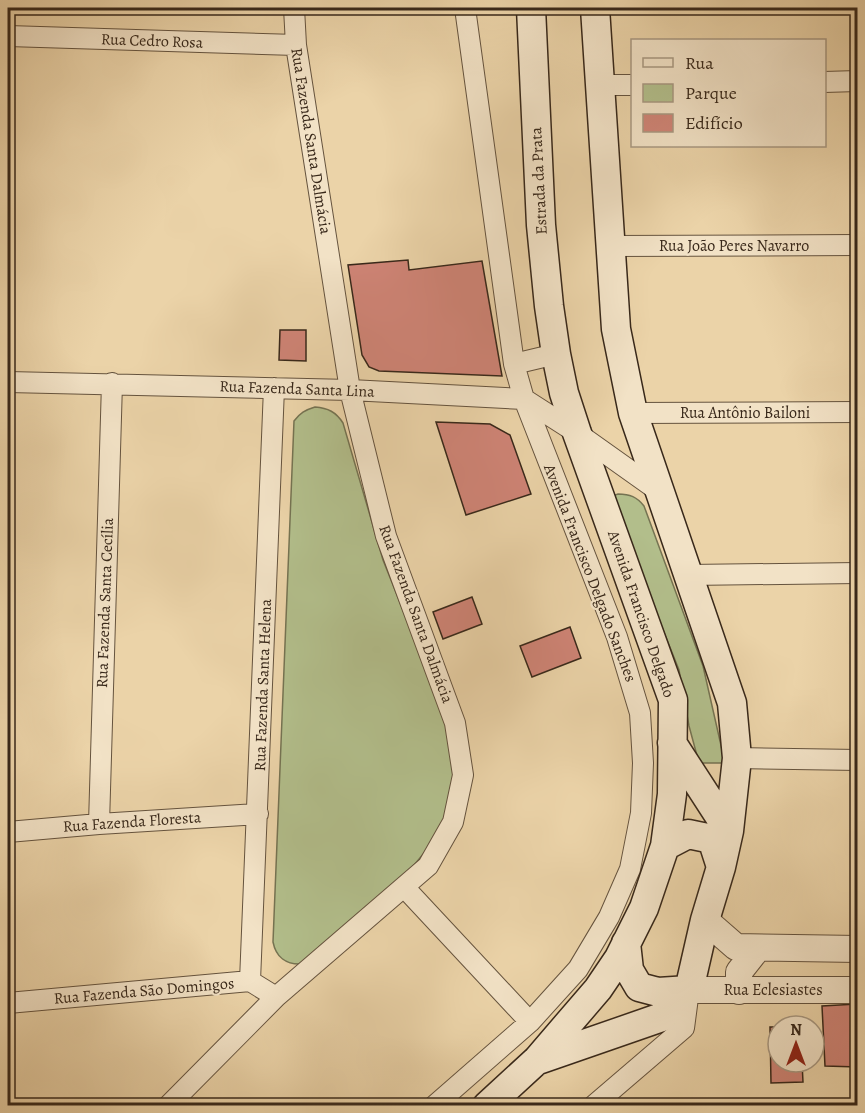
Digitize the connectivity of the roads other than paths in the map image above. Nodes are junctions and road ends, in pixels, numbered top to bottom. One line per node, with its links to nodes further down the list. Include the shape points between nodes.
1 (294, 8): 6 (street, Rua Fazenda Santa Dalmácia)
2 (465, 8): 14 (street, Avenida Francisco Delgado Sanches)
3 (531, 8): 13 (main road, Estrada da Prata, via 541,225)
4 (594, 8): 9 (main road)
5 (8, 36): 6 (street, Rua Cedro Rosa)
6 (296, 45): 18 (street, Rua Fazenda Santa Dalmácia)
7 (858, 81): 8 (street)
8 (826, 82)
9 (600, 85): 10 (street); 12 (main road)
10 (631, 85)
11 (858, 245): 12 (street, Rua João Peres Navarro)
12 (610, 246): 21 (main road, via 616,329)
13 (556, 354): 14 (street); 22 (main road, Avenida Francisco Delgado)
14 (514, 364): 19 (street, Avenida Francisco Delgado Sanches)
15 (8, 382): 16 (street, Rua Fazenda Santa Lina)
16 (112, 383): 17 (street, Rua Fazenda Santa Lina); 30 (street, Rua Fazenda Santa Cecília)
17 (274, 388): 18 (street, Rua Fazenda Santa Lina); 29 (street, Rua Fazenda Santa Helena)
18 (350, 390): 19 (street, Rua Fazenda Santa Lina); 35 (street, Rua Fazenda Santa Dalmácia, via 386,536 456,723 463,775 453,822 429,866)
19 (524, 399): 22 (street, Rua Fazenda Santa Lina); 46 (street, Avenida Francisco Delgado Sanches, via 617,637 640,713 644,764 635,847 618,898 578,969)
20 (858, 412): 21 (street, Rua Antônio Bailoni)
21 (633, 413): 23 (main road)
22 (577, 433): 23 (street, Rua Fazenda Santa Lina); 26 (main road, Avenida Francisco Delgado, via 673,700)
23 (661, 492): 25 (main road)
24 (858, 573): 25 (street)
25 (688, 575): 27 (main road, via 732,703)
26 (672, 743): 31 (main road); 33 (main road, Avenida Francisco Delgado, via 672,794)
27 (737, 758): 28 (street); 31 (main road)
28 (858, 760)
29 (258, 814): 30 (street, Rua Fazenda Floresta); 40 (street, Rua Fazenda Santa Helena)
30 (99, 824): 32 (street, Rua Fazenda Floresta)
31 (729, 831): 34 (main road)
32 (8, 832)
33 (665, 846): 34 (main road, via 688,834 712,839); 37 (main road, Avenida Francisco Delgado, via 644,909)
34 (722, 867): 36 (main road)
35 (404, 887): 44 (street, Rua Fazenda Santa Dalmácia); 46 (street)
36 (705, 921): 38 (street, via 736,947); 41 (main road)
37 (626, 943): 41 (main road, via 629,970 639,987 658,992); 47 (main road, Avenida Francisco Delgado, via 598,989)
38 (758, 948): 39 (street); 43 (street, via 738,972)
39 (858, 949)
40 (250, 981): 44 (street, Rua Fazenda São Domingos); 45 (street, Rua Fazenda São Domingos)
41 (689, 990): 43 (street, Rua Eclesiastes); 47 (main road, Avenida Francisco Delgado, via 662,1017); 51 (street, via 684,1028)
42 (858, 990): 43 (street, Rua Eclesiastes)
43 (739, 991)
44 (276, 997): 48 (street, Rua Fazenda Santa Dalmácia)
45 (8, 1003)
46 (530, 1022): 49 (street, Avenida Francisco Delgado Sanches)
47 (537, 1060): 50 (main road, Avenida Francisco Delgado)
48 (168, 1106)
49 (434, 1106)
50 (488, 1106)
51 (593, 1106)

